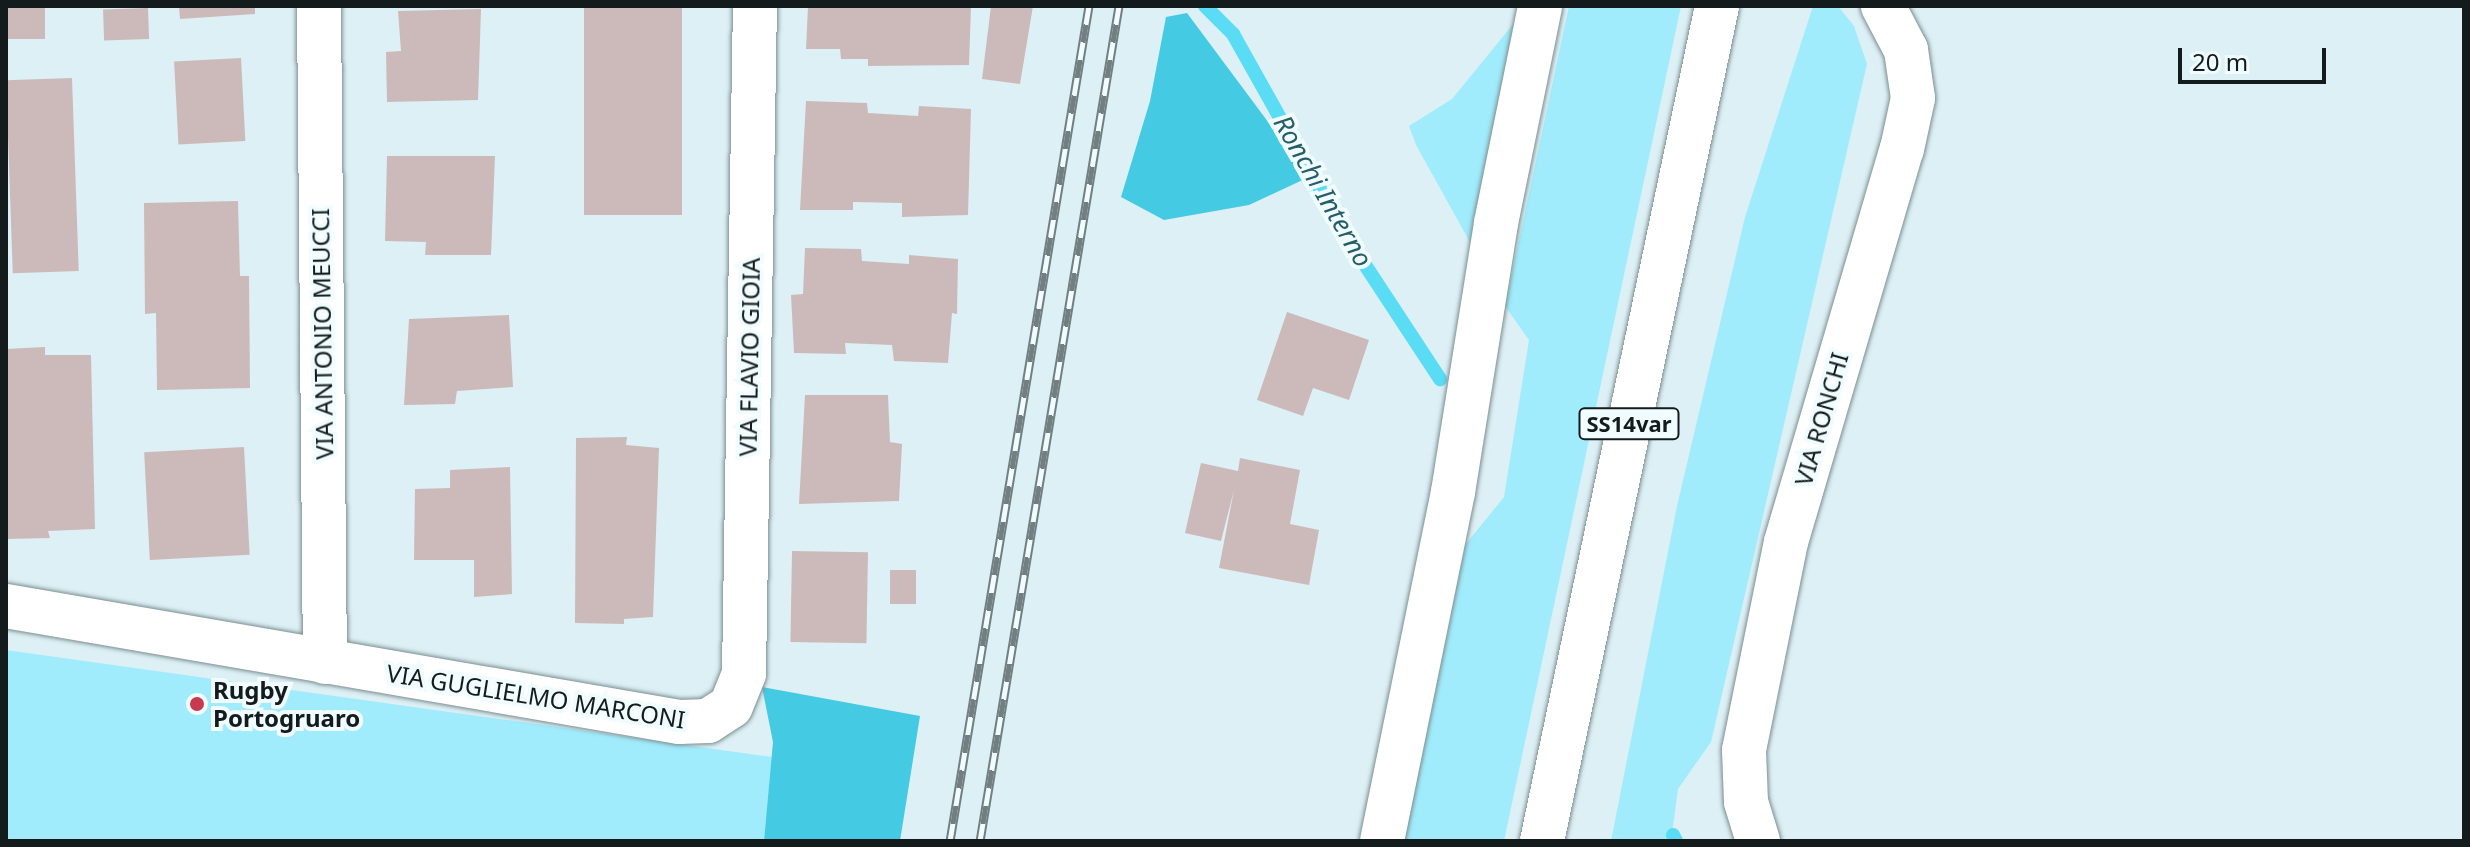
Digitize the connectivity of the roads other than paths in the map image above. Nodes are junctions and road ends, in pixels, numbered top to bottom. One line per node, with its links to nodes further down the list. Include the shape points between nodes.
1 (319, 6): 7 (main road, VIA ANTONIO MEUCCI)
2 (755, 6): 8 (main road, VIA FLAVIO GIOIA, via 744,673)
3 (1540, 6): 9 (main road, via 1496,223 1453,492)
4 (1717, 6): 10 (main road, SS14var)
5 (1883, 6): 11 (main road, VIA RONCHI, via 1906,50 1913,98 1786,542 1744,750 1746,802)
6 (6, 606): 7 (main road, VIA GUGLIELMO MARCONI)
7 (325, 662): 8 (main road, VIA GUGLIELMO MARCONI, via 679,722 708,721)
8 (731, 706)
9 (1382, 841)
10 (1542, 841)
11 (1758, 841)

